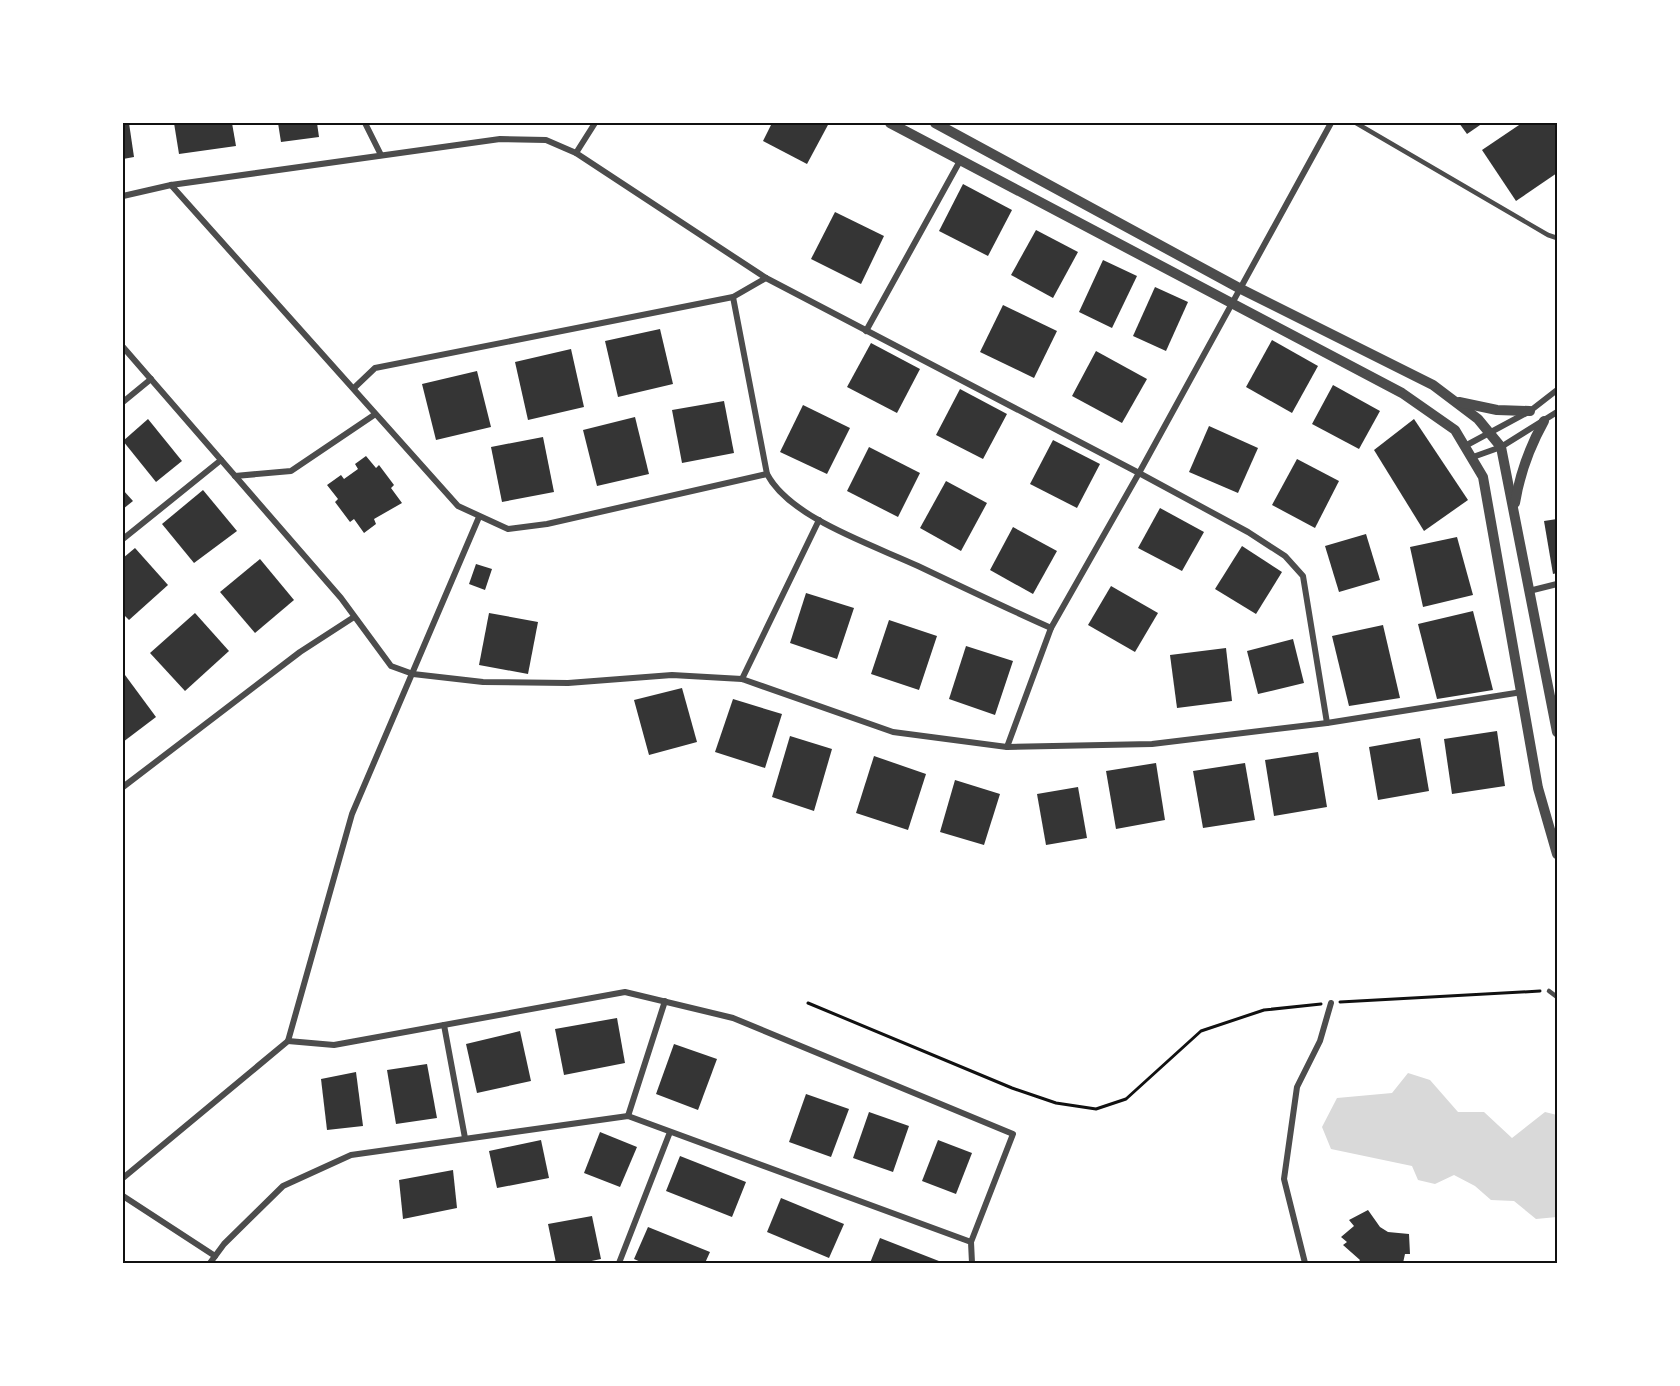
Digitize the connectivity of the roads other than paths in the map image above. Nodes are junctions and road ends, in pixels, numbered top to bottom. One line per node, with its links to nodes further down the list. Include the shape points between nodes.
1 (365, 123): 8 (street)
2 (595, 123): 7 (street)
3 (890, 123): 9 (street)
4 (934, 123): 14 (street)
5 (1330, 123): 14 (street)
6 (1356, 123): 12 (lane)
7 (576, 153): 8 (street, via 546,140 519,138); 13 (street)
8 (381, 155): 10 (street)
9 (961, 158): 16 (street); 17 (street)
10 (171, 185): 11 (street); 20 (street)
11 (123, 196)
12 (1557, 238)
13 (766, 278): 15 (street); 17 (street)
14 (1239, 288): 16 (street); 22 (street, via 1433,385)
15 (733, 297): 20 (street, via 375,368); 34 (street)
16 (1231, 305): 29 (street, via 1402,393 1455,430); 33 (street)
17 (866, 331): 33 (street)
18 (123, 347): 19 (street)
19 (151, 379): 23 (street); 32 (street)
20 (354, 388): 26 (street)
21 (1557, 390): 24 (street)
22 (1454, 401): 24 (street, via 1497,410); 28 (street)
23 (123, 402)
24 (1530, 411): 28 (street)
25 (1557, 412): 27 (street)
26 (374, 415): 35 (street, via 291,471); 37 (street, via 458,506)
27 (1544, 421): 30 (street); 36 (street, via 1519,475)
28 (1491, 433): 29 (street); 30 (street)
29 (1466, 446): 31 (street)
30 (1501, 447): 31 (street); 36 (street)
31 (1473, 457): 46 (street, via 1483,477)
32 (221, 460): 35 (street); 39 (street)
33 (1139, 473): 43 (street); 47 (street, via 1248,532 1285,556 1303,576)
34 (767, 474): 37 (street, via 547,524 508,529); 38 (street, via 782,495)
35 (235, 476): 42 (street)
36 (1514, 512): 41 (street)
37 (479, 517): 44 (street)
38 (819, 520): 43 (street); 45 (street)
39 (123, 539)
40 (1557, 584): 41 (street)
41 (1529, 591): 48 (street)
42 (354, 617): 44 (street, via 391,666); 50 (street, via 300,652)
43 (1051, 628): 49 (street)
44 (413, 674): 45 (street, via 483,682 568,683 672,675); 57 (street, via 352,814)
45 (742, 679): 49 (street, via 893,732)
46 (1522, 692): 47 (street); 51 (street, via 1538,788)
47 (1327, 723): 49 (street, via 1152,744)
48 (1557, 732)
49 (1007, 747)
50 (123, 787)
51 (1557, 854)
52 (1549, 991): 53 (lane)
53 (1557, 997)
54 (665, 1001): 56 (street, via 625,992); 58 (street); 63 (street, via 733,1018 1012,1134)
55 (1330, 1003): 68 (street, via 1320,1041 1297,1087 1284,1179)
56 (444, 1024): 57 (street, via 334,1045); 60 (street)
57 (288, 1041): 61 (street)
58 (628, 1116): 59 (street); 60 (street)
59 (670, 1132): 63 (street); 66 (street)
60 (465, 1138): 64 (street, via 351,1155 283,1186)
61 (123, 1178)
62 (123, 1196): 64 (street)
63 (970, 1242): 67 (street)
64 (215, 1256): 65 (street)
65 (210, 1263)
66 (619, 1263)
67 (972, 1263)
68 (1305, 1263)

